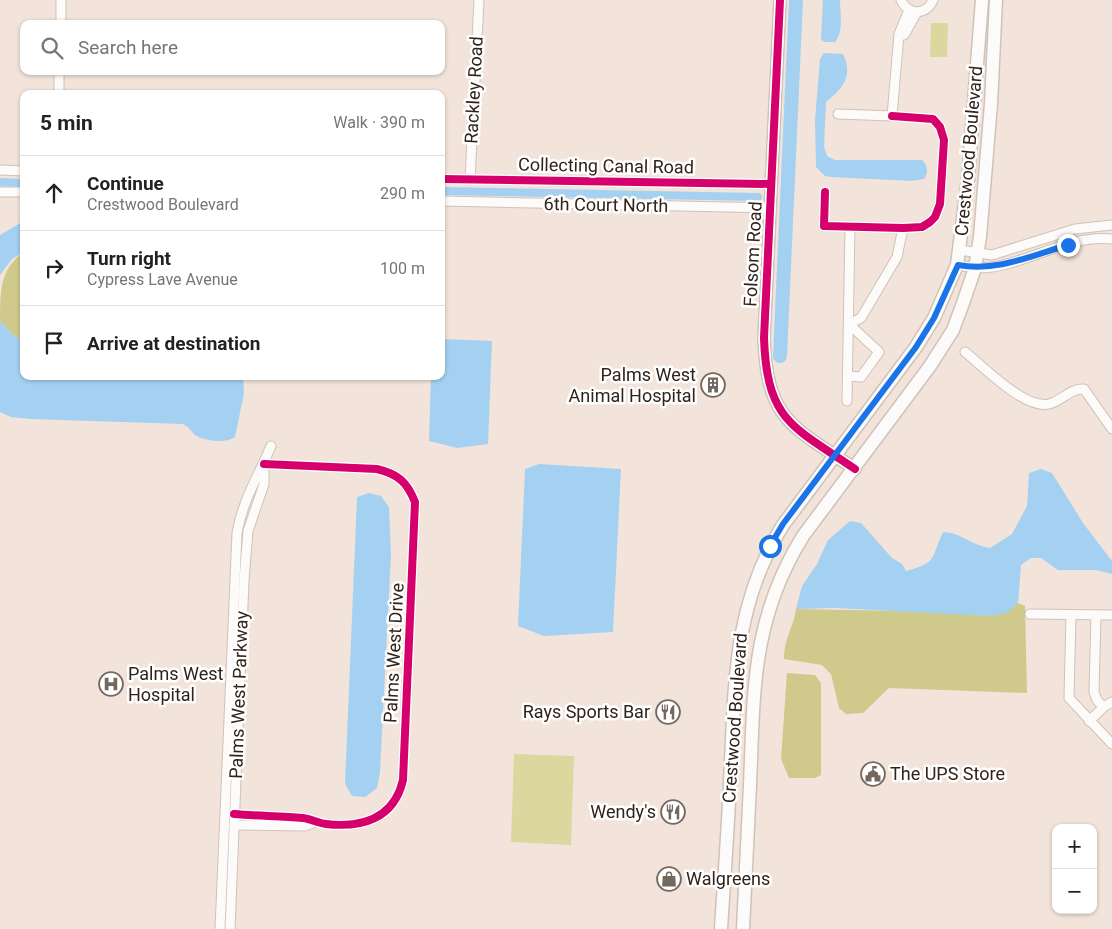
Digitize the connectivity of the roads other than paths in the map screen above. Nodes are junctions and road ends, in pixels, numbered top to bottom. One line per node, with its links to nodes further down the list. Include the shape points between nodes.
1 (61, 0): 8 (street)
2 (478, 0): 16 (street, Rackley Road)
3 (780, 0): 17 (street, Folsom Road)
4 (933, 0): 7 (street, via 927,9)
5 (982, 0): 27 (main road, Crestwood Boulevard)
6 (996, 0): 28 (main road, Crestwood Boulevard, via 984,195)
7 (908, 7): 12 (street, via 899,34)
8 (61, 20)
9 (59, 75): 10 (street)
10 (59, 90)
11 (838, 114): 12 (street)
12 (892, 116): 25 (street, via 933,119 944,140 940,204 935,217 922,227)
13 (0, 170): 14 (street)
14 (20, 171)
15 (445, 179): 16 (street, Collecting Canal Road)
16 (470, 180): 17 (street, Collecting Canal Road)
17 (771, 184): 22 (street, Folsom Road)
18 (0, 192): 19 (street)
19 (20, 192)
20 (825, 192): 24 (street, via 824,226)
21 (445, 201): 22 (street, 6th Court North)
22 (770, 208): 37 (street, Folsom Road, via 764,338 770,389 790,424)
23 (1112, 225): 28 (street, via 1085,226 992,255)
24 (850, 226): 25 (street); 31 (street)
25 (903, 228): 31 (street, via 897,256 861,318)
26 (1112, 240): 30 (street, via 1088,241 993,267)
27 (960, 250): 28 (street); 29 (main road, Crestwood Boulevard)
28 (977, 253): 30 (main road, Crestwood Boulevard)
29 (958, 265): 30 (street); 37 (main road, Crestwood Boulevard, via 934,318 916,347)
30 (975, 268): 39 (main road, Crestwood Boulevard, via 953,330)
31 (848, 324): 33 (street); 33 (street, via 879,352 861,377)
32 (964, 352): 35 (street, via 1030,403 1049,404 1075,389 1084,389)
33 (848, 376): 34 (street)
34 (847, 401)
35 (1112, 429)
36 (271, 446): 38 (street, Palms West Parkway)
37 (834, 455): 39 (street, Folsom Road); 53 (main road, Crestwood Boulevard, via 770,546 746,608 737,660)
38 (264, 464): 48 (street, Palms West Parkway, via 264,484 248,531 246,550); 49 (street, Palms West Drive, via 392,472 406,483 415,502 400,792 384,813 368,821 350,825); 51 (street, Palms West Parkway, via 253,480 237,533)
39 (854, 469): 54 (main road, Crestwood Boulevard, via 789,558 767,612 756,665)
40 (1030, 614): 41 (street)
41 (1071, 615): 42 (street); 46 (street, via 1069,698)
42 (1096, 615): 43 (street); 45 (street, via 1094,692)
43 (1112, 615)
44 (1112, 702): 45 (street)
45 (1103, 707): 46 (street)
46 (1089, 721): 47 (street)
47 (1112, 744)
48 (234, 814): 49 (street, Palms West Drive, via 306,818); 50 (street, Palms West Parkway)
49 (315, 822): 50 (street, Palms West Drive, via 305,826)
50 (234, 825): 52 (street, Palms West Parkway)
51 (220, 929)
52 (230, 929)
53 (721, 929)
54 (743, 929)

